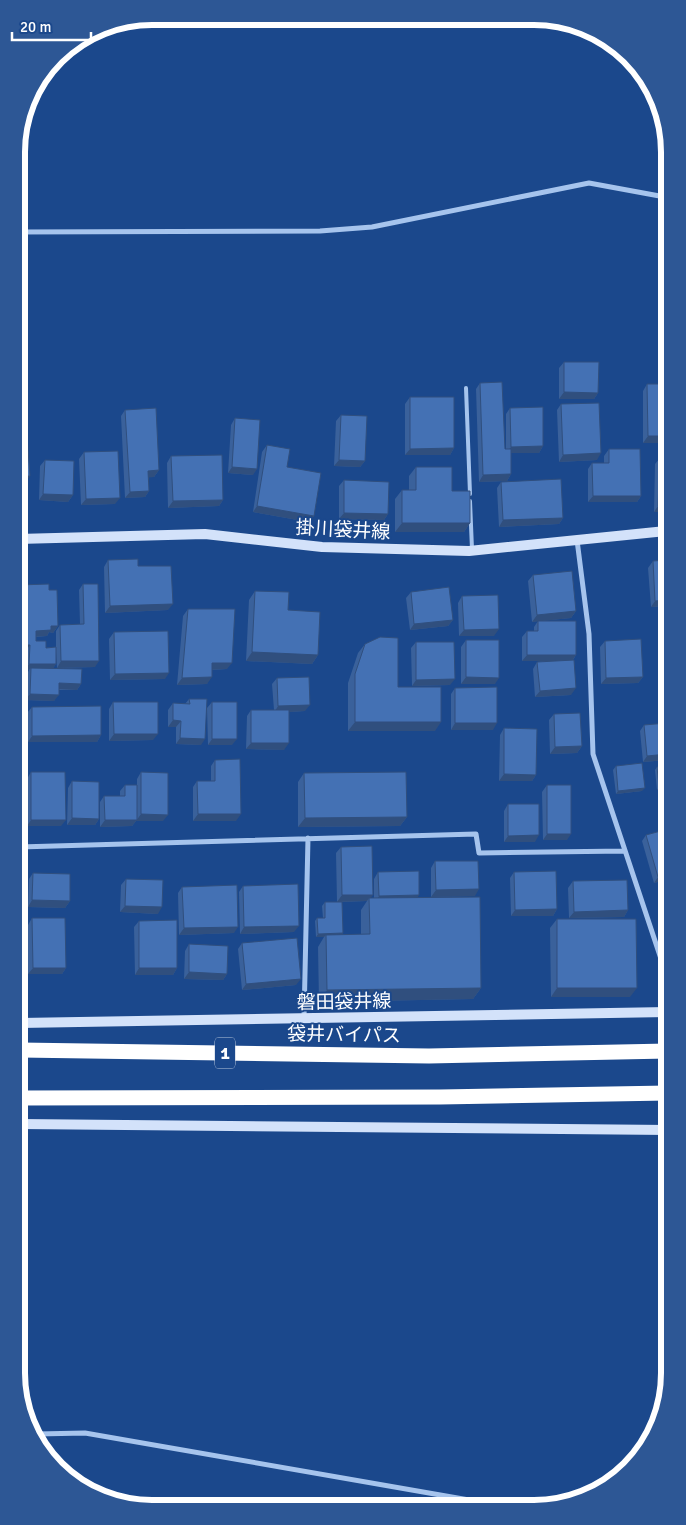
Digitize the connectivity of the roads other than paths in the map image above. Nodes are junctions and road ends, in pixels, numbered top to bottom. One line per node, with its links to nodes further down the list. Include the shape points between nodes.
1 (661, 196): 2 (street, via 589,184 372,227 320,231)
2 (25, 232)
3 (466, 388): 7 (lane)
4 (661, 532): 6 (main road, 掛川袋井線)
5 (25, 539): 7 (main road, 掛川袋井線, via 205,534 322,547)
6 (577, 540): 7 (main road, 掛川袋井線); 10 (street, via 589,634 593,754)
7 (472, 551)
8 (308, 838): 9 (street); 10 (street, via 476,834 479,853); 13 (street)
9 (25, 847)
10 (625, 851): 11 (street)
11 (661, 959)
12 (661, 1012): 13 (main road, 磐田袋井線)
13 (304, 1020): 14 (main road, 磐田袋井線)
14 (25, 1023)
15 (25, 1050): 16 (highway, 袋井バイパス / 1, via 429,1056)
16 (661, 1051)
17 (661, 1093): 18 (highway)
18 (25, 1098)
19 (25, 1124): 20 (main road)
20 (661, 1130)
21 (41, 1434): 22 (street, via 85,1433)
22 (469, 1500)

